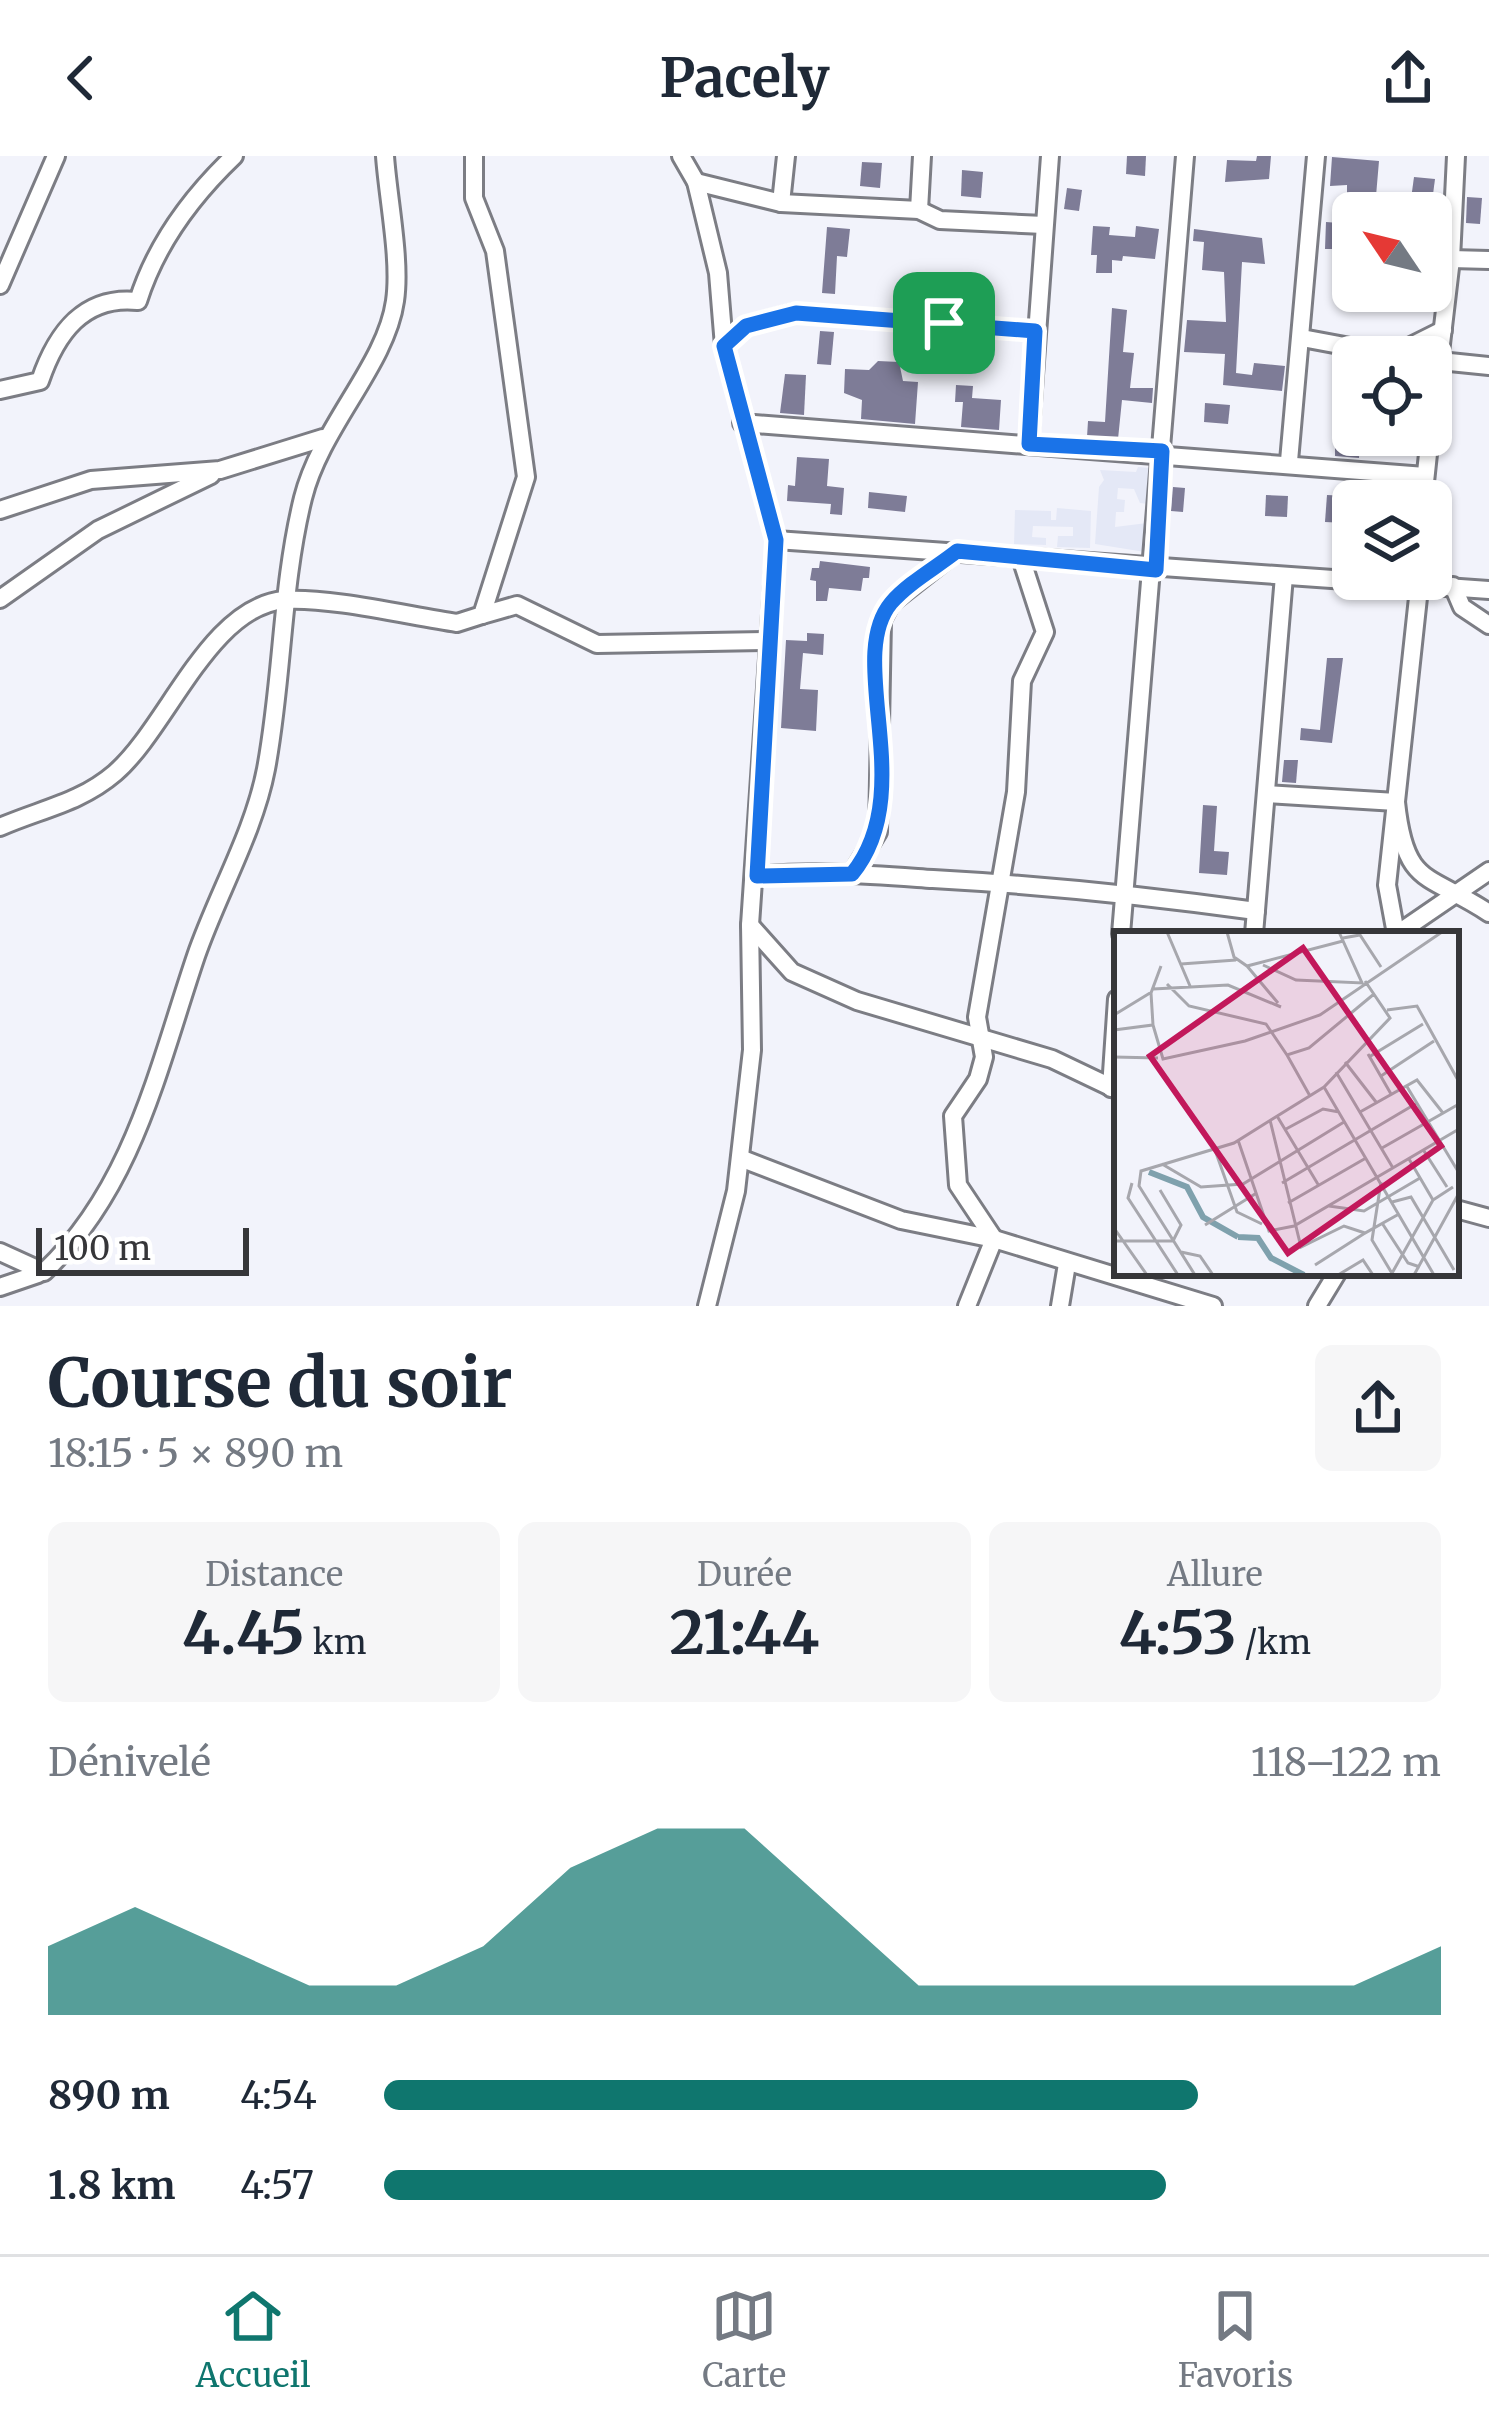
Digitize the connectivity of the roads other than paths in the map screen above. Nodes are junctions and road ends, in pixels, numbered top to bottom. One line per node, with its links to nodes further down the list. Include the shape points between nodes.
1 (56, 156): 19 (street)
2 (234, 156): 28 (street, via 186,207 150,263 138,301 83,310 53,344 40,381)
3 (386, 156): 30 (street, via 395,301 377,352)
4 (474, 156): 50 (street, via 474,198 495,251 526,477)
5 (681, 156): 12 (street)
6 (786, 156): 13 (street)
7 (922, 156): 14 (street)
8 (1050, 156): 15 (street)
9 (1185, 156): 32 (street)
10 (1316, 156): 24 (street)
11 (1456, 156): 16 (street)
12 (696, 182): 13 (street); 25 (street, via 718,273)
13 (781, 203): 14 (street)
14 (919, 210): 15 (street, via 940,220)
15 (1045, 225): 22 (street)
16 (1452, 238)
17 (1452, 259): 18 (street)
18 (1489, 260)
19 (0, 285)
20 (1444, 312): 21 (street)
21 (1442, 330): 23 (street); 24 (street, via 1393,355)
22 (1035, 331): 25 (street, via 796,313 746,326); 31 (street)
23 (1442, 336)
24 (1302, 338): 34 (street)
25 (724, 346): 29 (street)
26 (1452, 362): 27 (street)
27 (1489, 366)
28 (0, 390)
29 (742, 423): 31 (street); 39 (street)
30 (323, 438): 35 (street); 48 (street)
31 (1029, 444): 32 (street)
32 (1162, 451): 34 (street); 42 (street)
33 (1428, 456): 36 (street)
34 (1289, 461): 36 (street)
35 (220, 470): 38 (street, via 92,480); 47 (street, via 98,530)
36 (1425, 476): 37 (street)
37 (1425, 480)
38 (0, 510)
39 (776, 540): 40 (street); 52 (street)
40 (957, 551): 41 (street); 57 (street, via 891,603 882,620 878,832)
41 (1021, 557): 42 (street); 59 (street, via 1045,632 1022,681)
42 (1156, 570): 43 (street); 60 (street)
43 (1284, 576): 44 (street); 53 (street)
44 (1332, 578)
45 (1453, 586): 46 (street); 51 (street, via 1462,607)
46 (1489, 590)
47 (0, 599)
48 (285, 600): 50 (street, via 457,622); 55 (street, via 254,608 230,627 112,775 64,806); 77 (street, via 266,774 195,959 165,1067 94,1214)
49 (1418, 600): 54 (street)
50 (482, 614): 52 (street, via 517,605 597,644)
51 (1489, 625)
52 (770, 641): 58 (street)
53 (1267, 794): 54 (street); 62 (street)
54 (1396, 802): 61 (street, via 1400,842 1413,865); 67 (street, via 1387,885)
55 (0, 827)
56 (1489, 871): 61 (street)
57 (852, 874): 58 (street); 59 (street)
58 (757, 876): 64 (street)
59 (1002, 883): 60 (street); 69 (street, via 977,1017)
60 (1124, 892): 62 (street); 65 (street)
61 (1456, 898): 63 (street); 68 (street)
62 (1256, 911): 66 (street)
63 (1489, 913)
64 (750, 925): 69 (street, via 792,972); 71 (street, via 752,1050)
65 (1121, 931)
66 (1254, 931)
67 (1395, 931)
68 (1401, 931)
69 (981, 1039): 70 (street, via 1052,1059); 74 (street, via 984,1057 953,1117 951,1151 958,1185)
70 (1114, 1089)
71 (740, 1158): 74 (street, via 901,1220); 80 (street)
72 (1459, 1210): 73 (street)
73 (1489, 1218)
74 (994, 1239): 76 (street); 81 (street)
75 (0, 1252): 77 (street)
76 (1067, 1264): 82 (street); 83 (street)
77 (44, 1272): 79 (street)
78 (1335, 1276): 84 (street)
79 (0, 1288)
80 (706, 1306)
81 (967, 1306)
82 (1060, 1306)
83 (1213, 1306)
84 (1317, 1306)

